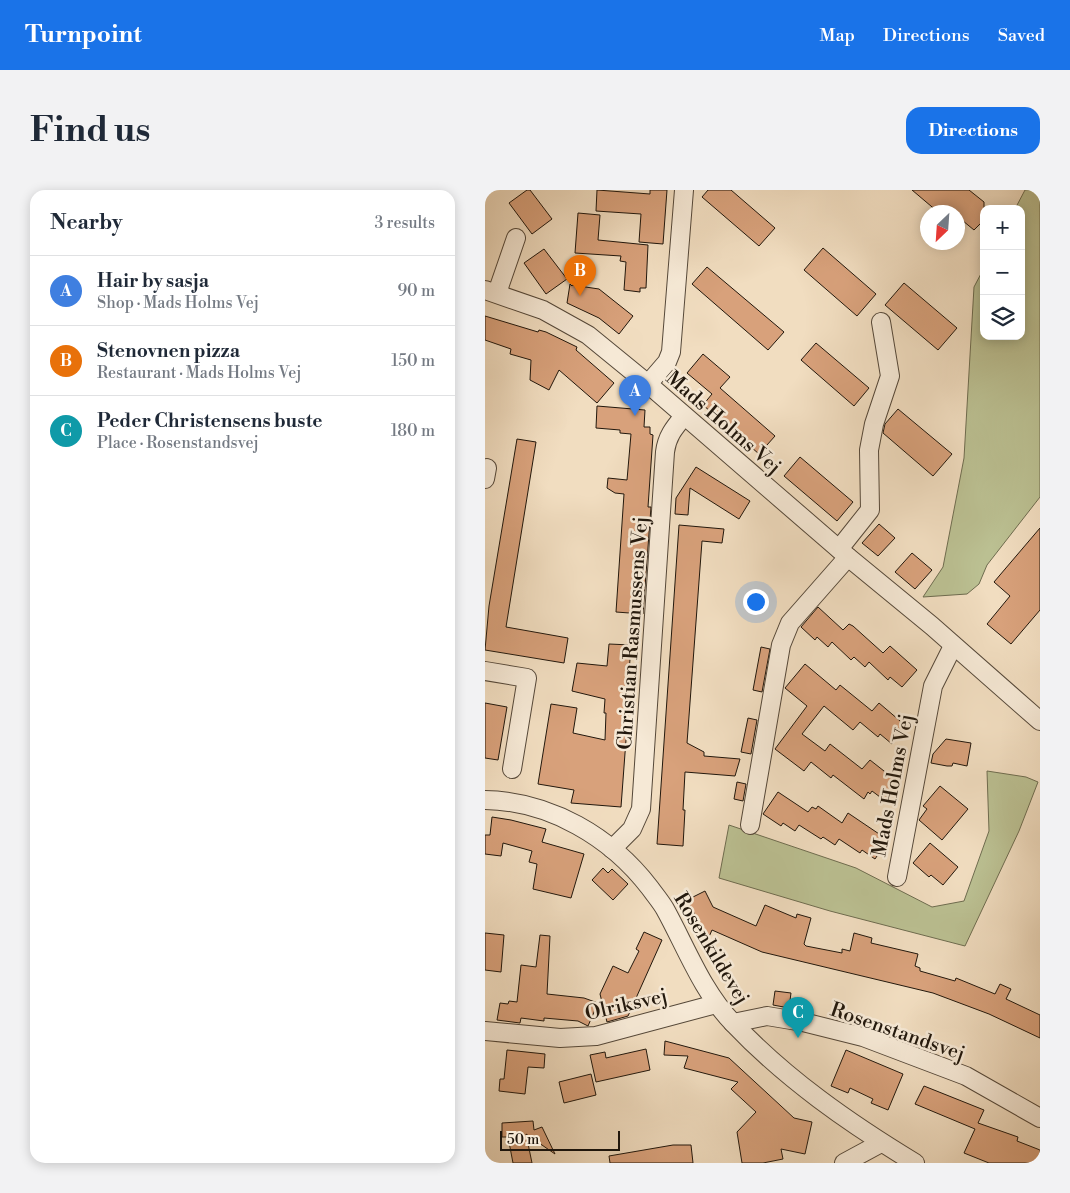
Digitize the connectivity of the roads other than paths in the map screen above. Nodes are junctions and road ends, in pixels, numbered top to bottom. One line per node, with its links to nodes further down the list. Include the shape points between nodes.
1 (684, 190): 5 (street, via 671,352 667,362)
2 (516, 238): 3 (street, Mads Holms Vej)
3 (491, 292): 5 (street, Mads Holms Vej, via 543,310 588,335)
4 (881, 322): 7 (street, via 890,376 869,450 869,510)
5 (648, 384): 6 (street, Mads Holms Vej)
6 (684, 416): 7 (street, Mads Holms Vej); 14 (street, Christian Rasmussens Vej, via 670,434 665,452 641,809 632,829)
7 (843, 553): 8 (street, Mads Holms Vej); 13 (street, via 790,622 781,645)
8 (953, 646): 10 (street, Mads Holms Vej); 15 (street, Mads Holms Vej, via 933,686)
9 (485, 671): 11 (street, via 527,678)
10 (1040, 721)
11 (512, 769)
12 (485, 800): 14 (street, Rosenkildevej, via 510,802 549,812 570,821)
13 (750, 824)
14 (612, 849): 16 (street, Rosenkildevej, via 637,872 664,907)
15 (897, 877)
16 (716, 1004): 17 (street, Rosenkildevej); 18 (street, Olriksvej, via 596,1036 560,1038)
17 (733, 1023): 19 (street, Rosenstandsvej, via 767,1016 863,1036 966,1076); 20 (street, Rosenkildevej, via 836,1113)
18 (485, 1031)
19 (1040, 1118)
20 (881, 1143): 21 (street); 22 (street, Rosenkildevej)
21 (844, 1163)
22 (915, 1163)

